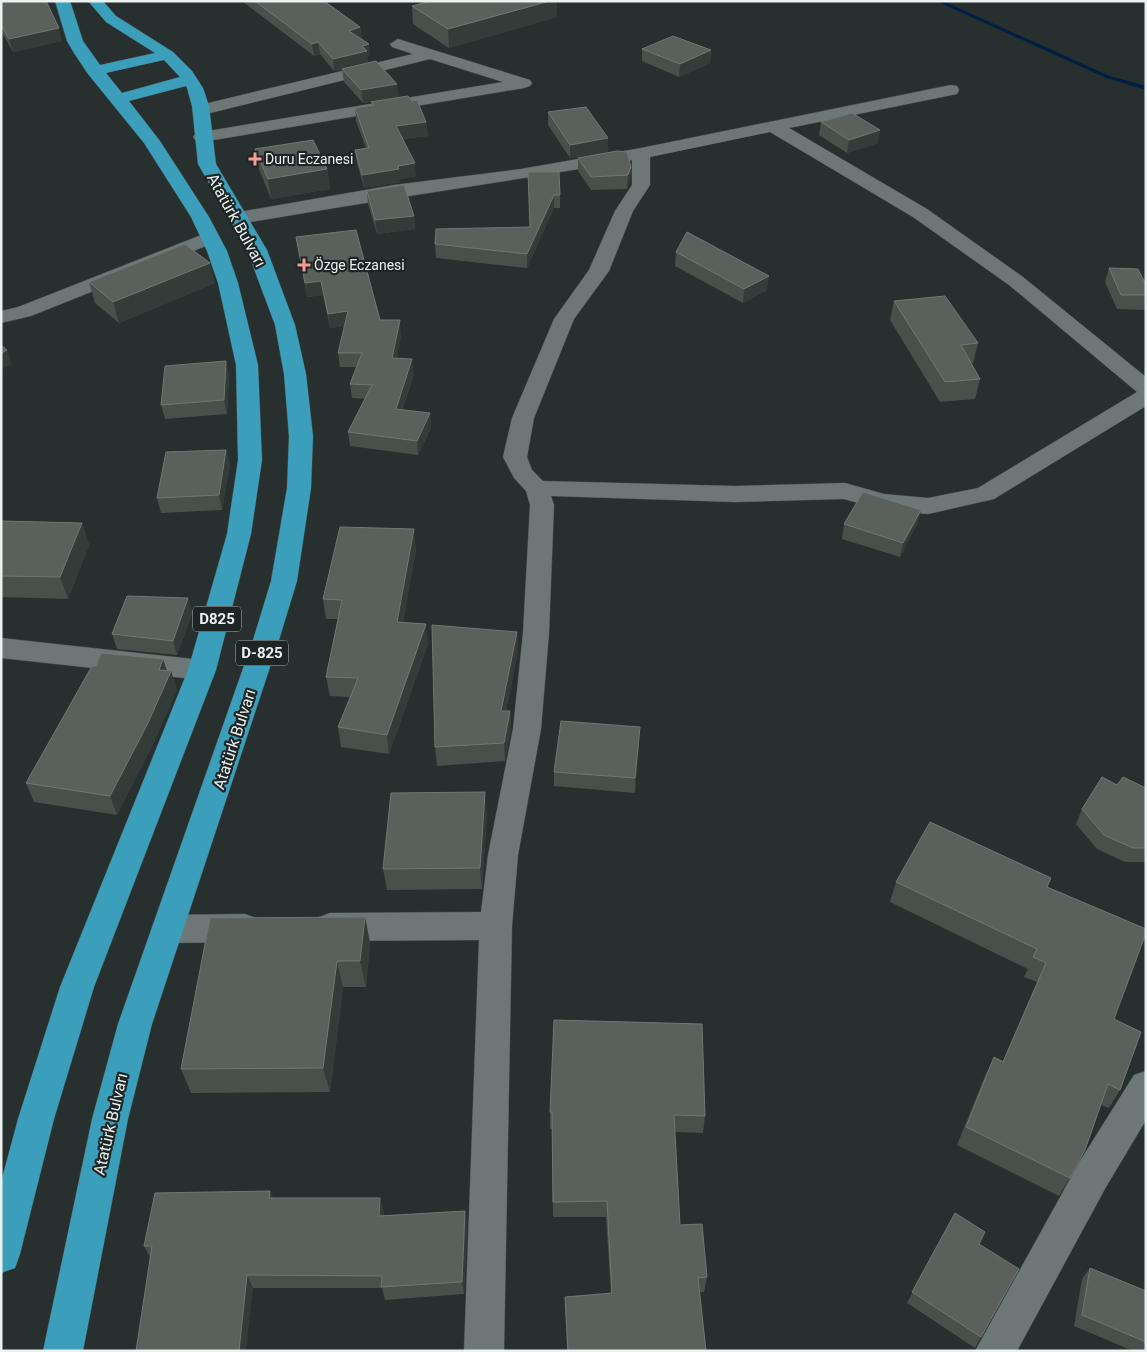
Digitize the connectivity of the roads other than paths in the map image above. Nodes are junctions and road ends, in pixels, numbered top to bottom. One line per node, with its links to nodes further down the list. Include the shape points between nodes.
1 (62, 1): 6 (highway, Atatürk Bulvarı / D825, via 75,42)
2 (95, 1): 5 (highway, Atatürk Bulvarı / D-825, via 106,15)
3 (398, 44): 4 (street)
4 (433, 54): 10 (street); 12 (street, via 524,83)
5 (166, 55): 6 (highway); 7 (highway, Atatürk Bulvarı / D-825)
6 (94, 71): 9 (highway, Atatürk Bulvarı / D825)
7 (189, 80): 9 (highway); 10 (highway, Atatürk Bulvarı / D-825)
8 (952, 90): 11 (street)
9 (118, 100): 15 (highway, Atatürk Bulvarı / D825, via 151,141 200,217)
10 (202, 110): 12 (highway, Atatürk Bulvarı / D-825)
11 (771, 126): 13 (street); 17 (street, via 920,213 1016,281)
12 (202, 137): 14 (highway, Atatürk Bulvarı / D-825, via 211,174)
13 (641, 153): 14 (street); 19 (street, via 641,185 624,211 598,271 564,320 523,418 515,457 522,474)
14 (239, 218): 23 (highway, Atatürk Bulvarı / D-825, via 257,250 285,325 302,436 299,488 284,581)
15 (209, 238): 16 (street, via 24,312); 21 (highway, Atatürk Bulvarı / D825, via 218,251 228,283 246,365 250,460 239,534)
16 (1, 317)
17 (1146, 388)
18 (1146, 396): 19 (street, via 985,494 928,506 884,502 845,491 735,494)
19 (537, 488): 22 (street, via 542,504 536,633 527,729 503,855)
20 (1, 648): 21 (street)
21 (202, 670): 25 (highway, Atatürk Bulvarı / D825, via 77,987 36,1119)
22 (496, 926): 23 (street); 27 (street)
23 (169, 929): 26 (highway, Atatürk Bulvarı / D-825, via 135,1024 110,1119)
24 (1146, 1087): 28 (street, via 1093,1174)
25 (1, 1254)
26 (63, 1351)
27 (484, 1351)
28 (995, 1351)

